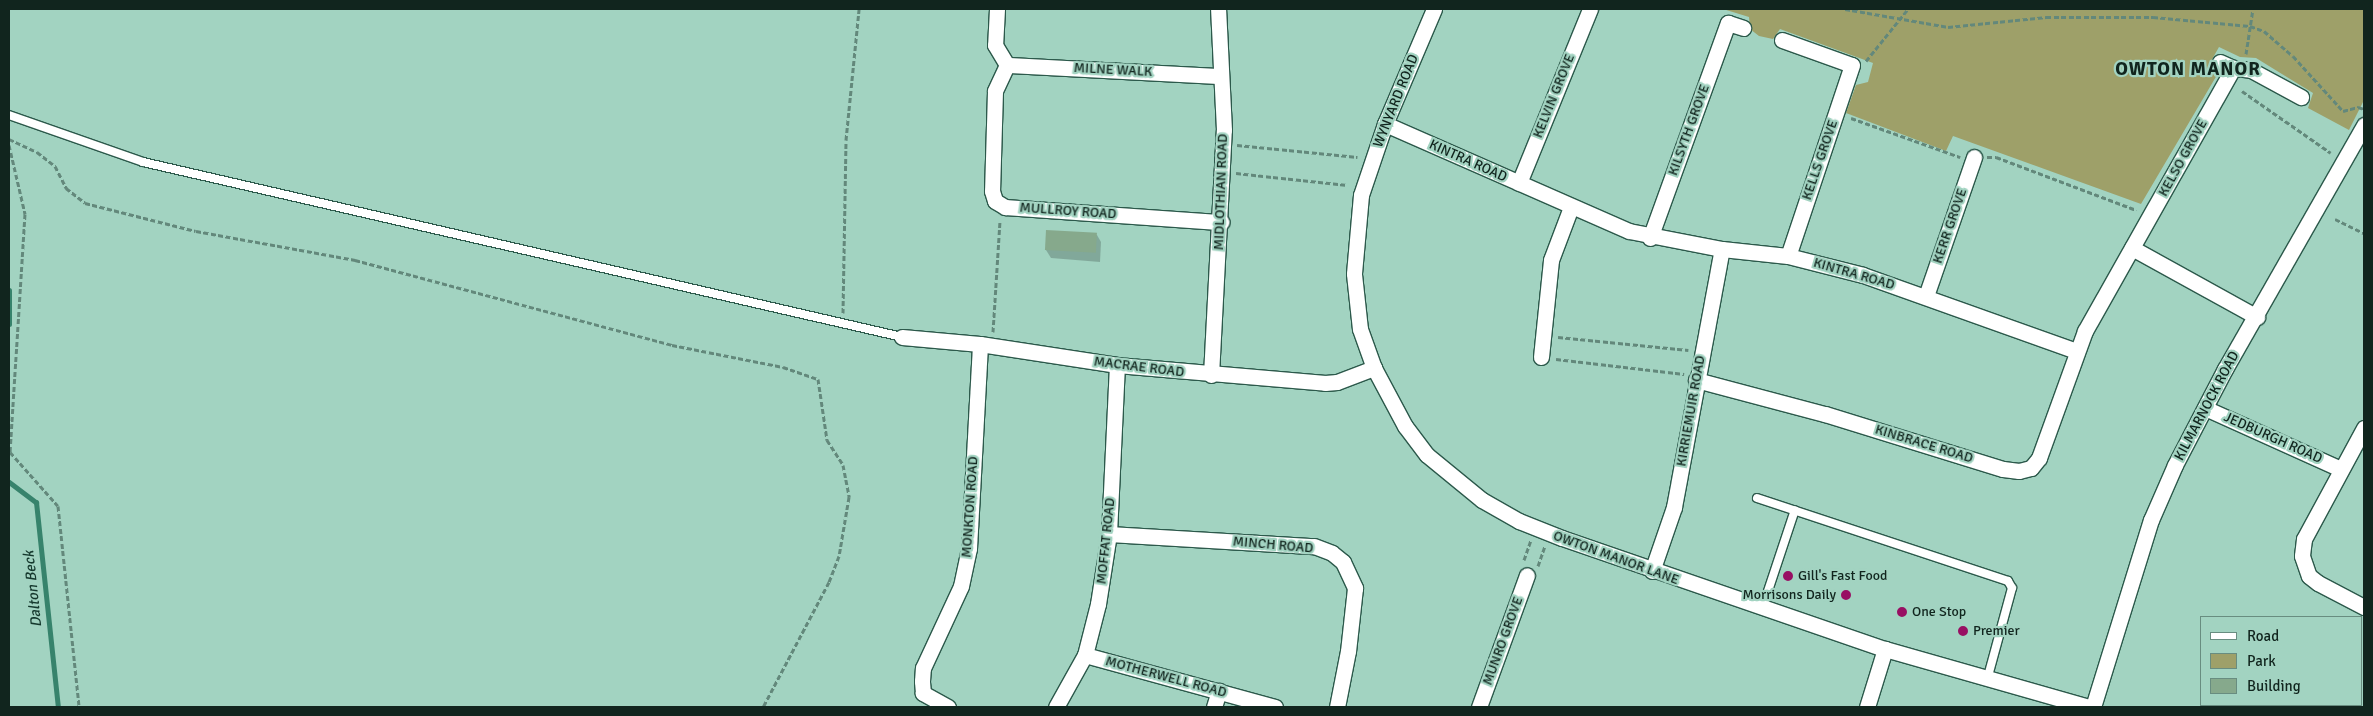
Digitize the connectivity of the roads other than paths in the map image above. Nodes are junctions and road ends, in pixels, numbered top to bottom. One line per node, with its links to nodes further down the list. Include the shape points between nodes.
1 (997, 9): 7 (street, via 995,45)
2 (1218, 9): 8 (street, MIDLOTHIAN ROAD)
3 (1434, 9): 11 (street, WYNYARD ROAD)
4 (1590, 9): 14 (street, KELVIN GROVE)
5 (1743, 28): 18 (street, KILSYTH GROVE, via 1721,20)
6 (1782, 40): 21 (street, KELLS GROVE, via 1856,67 1836,112)
7 (1007, 64): 8 (street, MILNE WALK); 17 (street, MULLROY ROAD, via 995,91 992,191 995,200 1005,207)
8 (1220, 76): 17 (street, MIDLOTHIAN ROAD, via 1224,143)
9 (2301, 97): 19 (street, KELSO GROVE, via 2251,70 2232,66)
10 (9, 115): 24 (lane, via 144,162)
11 (1385, 124): 14 (street, KINTRA ROAD); 15 (street, WYNYARD ROAD)
12 (2364, 125): 23 (street, KILMARNOCK ROAD)
13 (1973, 159): 22 (street, KERR GROVE)
14 (1519, 183): 16 (street, KINTRA ROAD)
15 (1361, 195): 29 (street, OWTON MANOR LANE, via 1354,274 1360,329)
16 (1571, 207): 18 (street, KINTRA ROAD); 27 (street, via 1551,260)
17 (1221, 222): 30 (street, MIDLOTHIAN ROAD)
18 (1650, 238): 20 (street, KINTRA ROAD)
19 (2132, 248): 23 (street); 26 (street)
20 (1722, 249): 21 (street, KINTRA ROAD); 31 (street, KIRRIEMUIR ROAD)
21 (1788, 256): 22 (street, KINTRA ROAD)
22 (1926, 296): 26 (street, KINTRA ROAD)
23 (2257, 317): 32 (street, KILMARNOCK ROAD)
24 (902, 338): 25 (street, MACRAE ROAD)
25 (985, 344): 28 (street, MACRAE ROAD); 46 (street, MONKTON ROAD, via 969,548 961,586 924,668 922,681 923,693)
26 (2076, 351): 31 (street, KINBRACE ROAD, via 2039,458 2031,468 2019,471)
27 (1540, 357)
28 (1117, 365): 30 (street, MACRAE ROAD); 37 (street, MOFFAT ROAD)
29 (1374, 368): 30 (street, MACRAE ROAD, via 1326,383); 38 (street, OWTON MANOR LANE, via 1405,426 1427,455 1482,500 1549,533)
30 (1211, 375)
31 (1697, 378): 38 (street, KIRRIEMUIR ROAD, via 1674,507)
32 (2205, 408): 34 (street, JEDBURGH ROAD); 54 (street, KILMARNOCK ROAD, via 2151,520)
33 (2364, 428): 34 (street)
34 (2341, 469): 40 (street, via 2304,539 2302,556 2308,576)
35 (1758, 498): 36 (lane)
36 (1795, 510): 41 (lane); 44 (lane, via 2008,581 2012,588)
37 (1109, 534): 43 (street, MOFFAT ROAD, via 1098,604); 50 (street, MINCH ROAD, via 1314,546 1332,553 1343,562 1355,588 1348,651)
38 (1652, 571): 41 (street, OWTON MANOR LANE)
39 (1527, 575): 51 (street, MUNRO GROVE)
40 (2364, 608)
41 (1762, 609): 42 (street, OWTON MANOR LANE)
42 (1885, 649): 44 (street, OWTON MANOR LANE); 52 (street)
43 (1085, 655): 45 (street, MOTHERWELL ROAD); 47 (street, MOFFAT ROAD)
44 (1987, 680): 53 (street, OWTON MANOR LANE)
45 (1219, 691): 48 (street); 49 (street, MOTHERWELL ROAD)
46 (948, 707)
47 (1056, 707)
48 (1214, 707)
49 (1275, 707)
50 (1336, 707)
51 (1479, 707)
52 (1867, 707)
53 (2088, 707)
54 (2094, 707)

